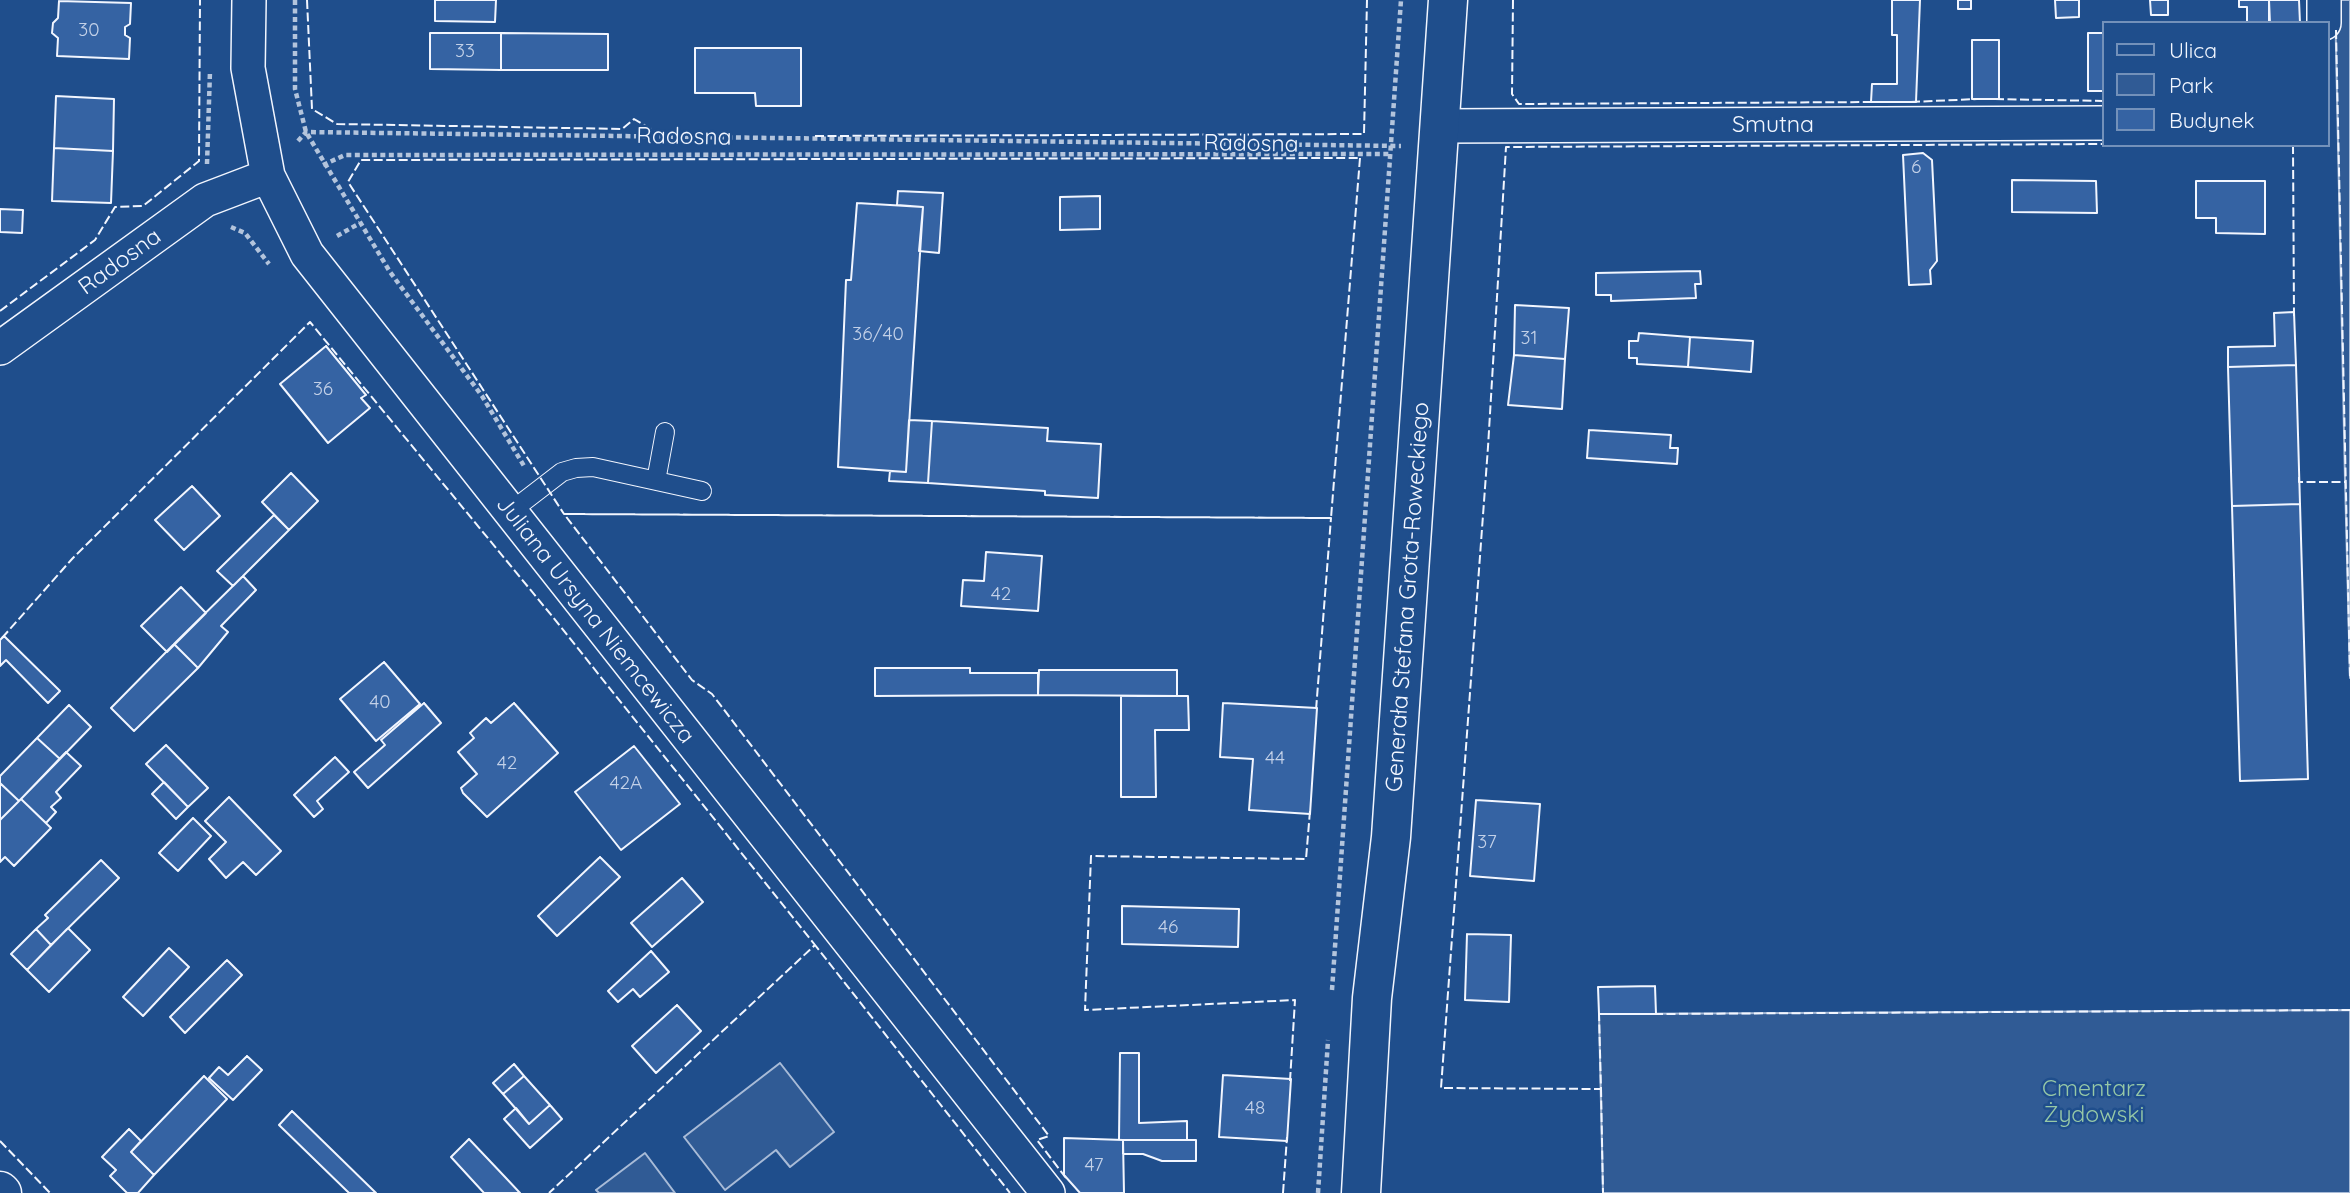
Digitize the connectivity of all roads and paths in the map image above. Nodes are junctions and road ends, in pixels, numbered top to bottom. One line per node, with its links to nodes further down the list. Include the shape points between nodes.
1 (249, 0): 13 (street, Juliana Ursyna Niemcewicza, via 248,68)
2 (295, 0): 8 (path, via 295,89)
3 (1401, 0): 10 (path)
4 (1448, 0): 9 (street, Generała Stefana Grota-Roweckiego)
5 (2324, 0): 6 (street)
6 (2324, 21)
7 (2102, 123): 9 (street, Smutna)
8 (306, 132): 10 (path, Radosna); 12 (path); 13 (path)
9 (1441, 136): 10 (path, Radosna); 24 (street, Generała Stefana Grota-Roweckiego, via 1391,837 1366,1072)
10 (1390, 146): 11 (path)
11 (1390, 154): 12 (path, via 345,155); 20 (path)
12 (323, 165): 17 (path, via 390,272 482,396)
13 (268, 176): 14 (street, Radosna, via 205,200); 19 (street, Juliana Ursyna Niemcewicza, via 307,254)
14 (0, 348)
15 (665, 432): 16 (lane)
16 (656, 481): 17 (lane, via 576,467); 18 (lane)
17 (538, 489): 19 (lane)
18 (702, 491)
19 (510, 512): 22 (street, Juliana Ursyna Niemcewicza)
20 (1331, 1000)
21 (1329, 1028): 23 (path)
22 (1048, 1193)
23 (1318, 1193)
24 (1361, 1193)

